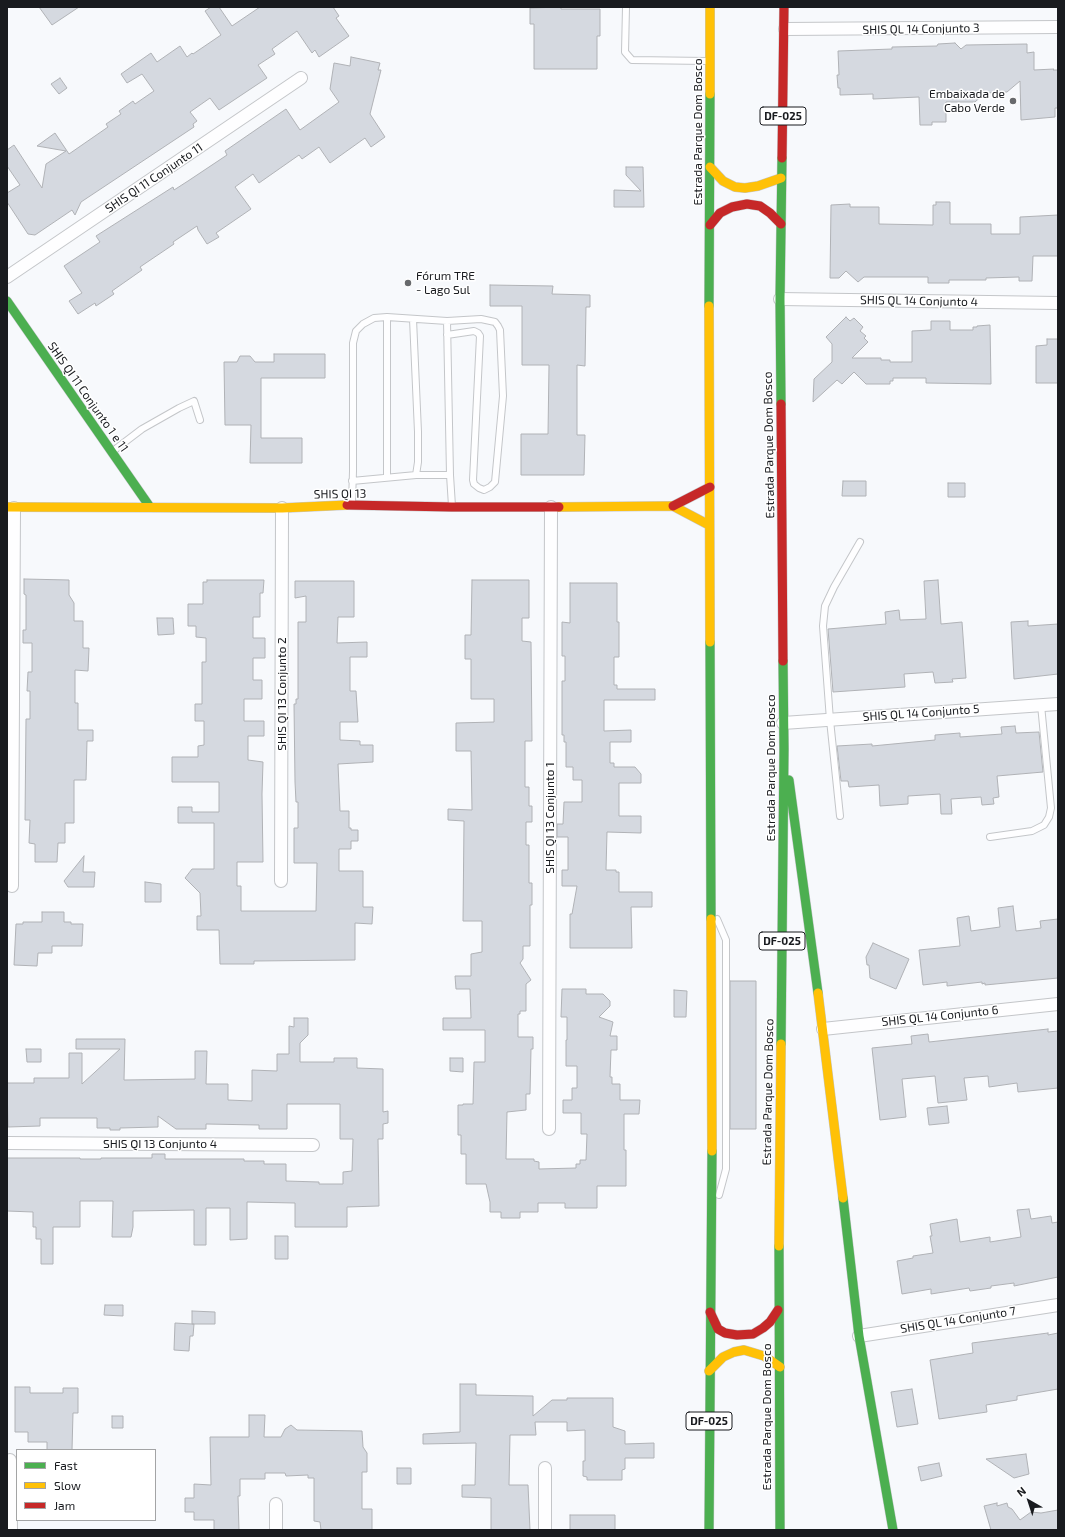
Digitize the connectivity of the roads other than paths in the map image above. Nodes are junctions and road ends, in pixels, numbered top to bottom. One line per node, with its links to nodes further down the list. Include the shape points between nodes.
1 (626, 7): 6 (lane, via 625,52 632,60)
2 (710, 7): 6 (main road, Estrada Parque Dom Bosco / DF-025)
3 (784, 7): 5 (main road, Estrada Parque Dom Bosco / DF-025)
4 (1058, 27): 5 (street, SHIS QL 14 Conjunto 3)
5 (785, 30): 9 (main road, Estrada Parque Dom Bosco / DF-025)
6 (710, 62): 8 (main road, Estrada Parque Dom Bosco / DF-025)
7 (301, 78): 12 (street, SHIS QI 11 Conjunto 11)
8 (710, 167): 9 (main road, via 723,181 735,187 758,186); 11 (main road, Estrada Parque Dom Bosco / DF-025)
9 (781, 178): 10 (main road, Estrada Parque Dom Bosco / DF-025)
10 (781, 224): 11 (main road, via 760,206 746,204 720,213); 13 (main road, Estrada Parque Dom Bosco / DF-025)
11 (710, 225): 26 (main road, Estrada Parque Dom Bosco / DF-025)
12 (7, 277)
13 (780, 299): 15 (street, SHIS QL 14 Conjunto 4); 39 (main road, Estrada Parque Dom Bosco / DF-025)
14 (7, 301): 21 (main road, SHIS QI 11 Conjunto 1 e 11)
15 (1058, 303)
16 (387, 317): 17 (lane); 24 (lane); 25 (lane, via 374,318 364,324 356,331 353,343)
17 (413, 319): 18 (lane); 22 (lane, via 418,432)
18 (447, 321): 19 (lane); 19 (lane, via 489,320 495,322 500,330 503,396 496,474 495,482 484,490 474,484 473,480 480,336 474,331)
19 (447, 335): 23 (lane)
20 (200, 420): 21 (lane, via 194,401 142,429)
21 (112, 452): 30 (main road, SHIS QI 11 Conjunto 1 e 11)
22 (416, 475): 23 (lane); 24 (lane)
23 (450, 475): 31 (lane)
24 (387, 477): 25 (lane)
25 (352, 481): 27 (lane)
26 (710, 487): 28 (main road, SHIS QI 13); 34 (main road, Estrada Parque Dom Bosco / DF-025)
27 (352, 505): 31 (main road, SHIS QI 13); 33 (main road, SHIS QI 13)
28 (673, 506): 32 (main road, SHIS QI 13); 34 (main road, SHIS QI 13)
29 (10, 507): 30 (main road, SHIS QI 13); 44 (street)
30 (150, 507): 33 (main road, SHIS QI 13)
31 (452, 507): 32 (main road, SHIS QI 13)
32 (551, 507): 48 (street, SHIS QI 13 Conjunto 1)
33 (282, 508): 43 (street, SHIS QI 13 Conjunto 2)
34 (710, 524): 45 (main road, Estrada Parque Dom Bosco / DF-025)
35 (860, 542): 38 (lane, via 825,606 823,626)
36 (1058, 704): 37 (street, SHIS QL 14 Conjunto 5)
37 (1041, 705): 38 (street, SHIS QL 14 Conjunto 5); 42 (lane, via 1051,808 1049,817 1044,825 1032,832)
38 (830, 720): 39 (street, SHIS QL 14 Conjunto 5); 41 (lane)
39 (783, 723): 40 (main road, Estrada Parque Dom Bosco / DF-025)
40 (784, 749): 47 (main road); 53 (main road, Estrada Parque Dom Bosco / DF-025)
41 (840, 816)
42 (990, 837)
43 (282, 881)
44 (12, 886)
45 (711, 907): 51 (main road, Estrada Parque Dom Bosco / DF-025); 51 (lane, via 726,940 726,1169)
46 (1058, 1004): 47 (street, SHIS QL 14 Conjunto 6)
47 (823, 1029): 55 (main road)
48 (549, 1129)
49 (7, 1143): 50 (street, SHIS QI 13 Conjunto 4)
50 (313, 1145)
51 (712, 1222): 54 (main road, Estrada Parque Dom Bosco / DF-025)
52 (1058, 1305): 55 (street, SHIS QL 14 Conjunto 7)
53 (778, 1310): 54 (main road, via 763,1328 753,1334 737,1335 725,1333 718,1328); 56 (main road, Estrada Parque Dom Bosco / DF-025)
54 (710, 1312): 57 (main road, Estrada Parque Dom Bosco / DF-025)
55 (859, 1336): 66 (main road)
56 (780, 1367): 57 (main road, via 764,1356 744,1350 723,1357); 65 (main road, Estrada Parque Dom Bosco / DF-025)
57 (709, 1371): 64 (main road, Estrada Parque Dom Bosco / DF-025)
58 (10, 1460): 61 (street)
59 (545, 1468): 63 (street)
60 (276, 1504): 62 (street)
61 (10, 1530)
62 (276, 1530)
63 (546, 1530)
64 (709, 1530)
65 (780, 1530)
66 (893, 1530)

